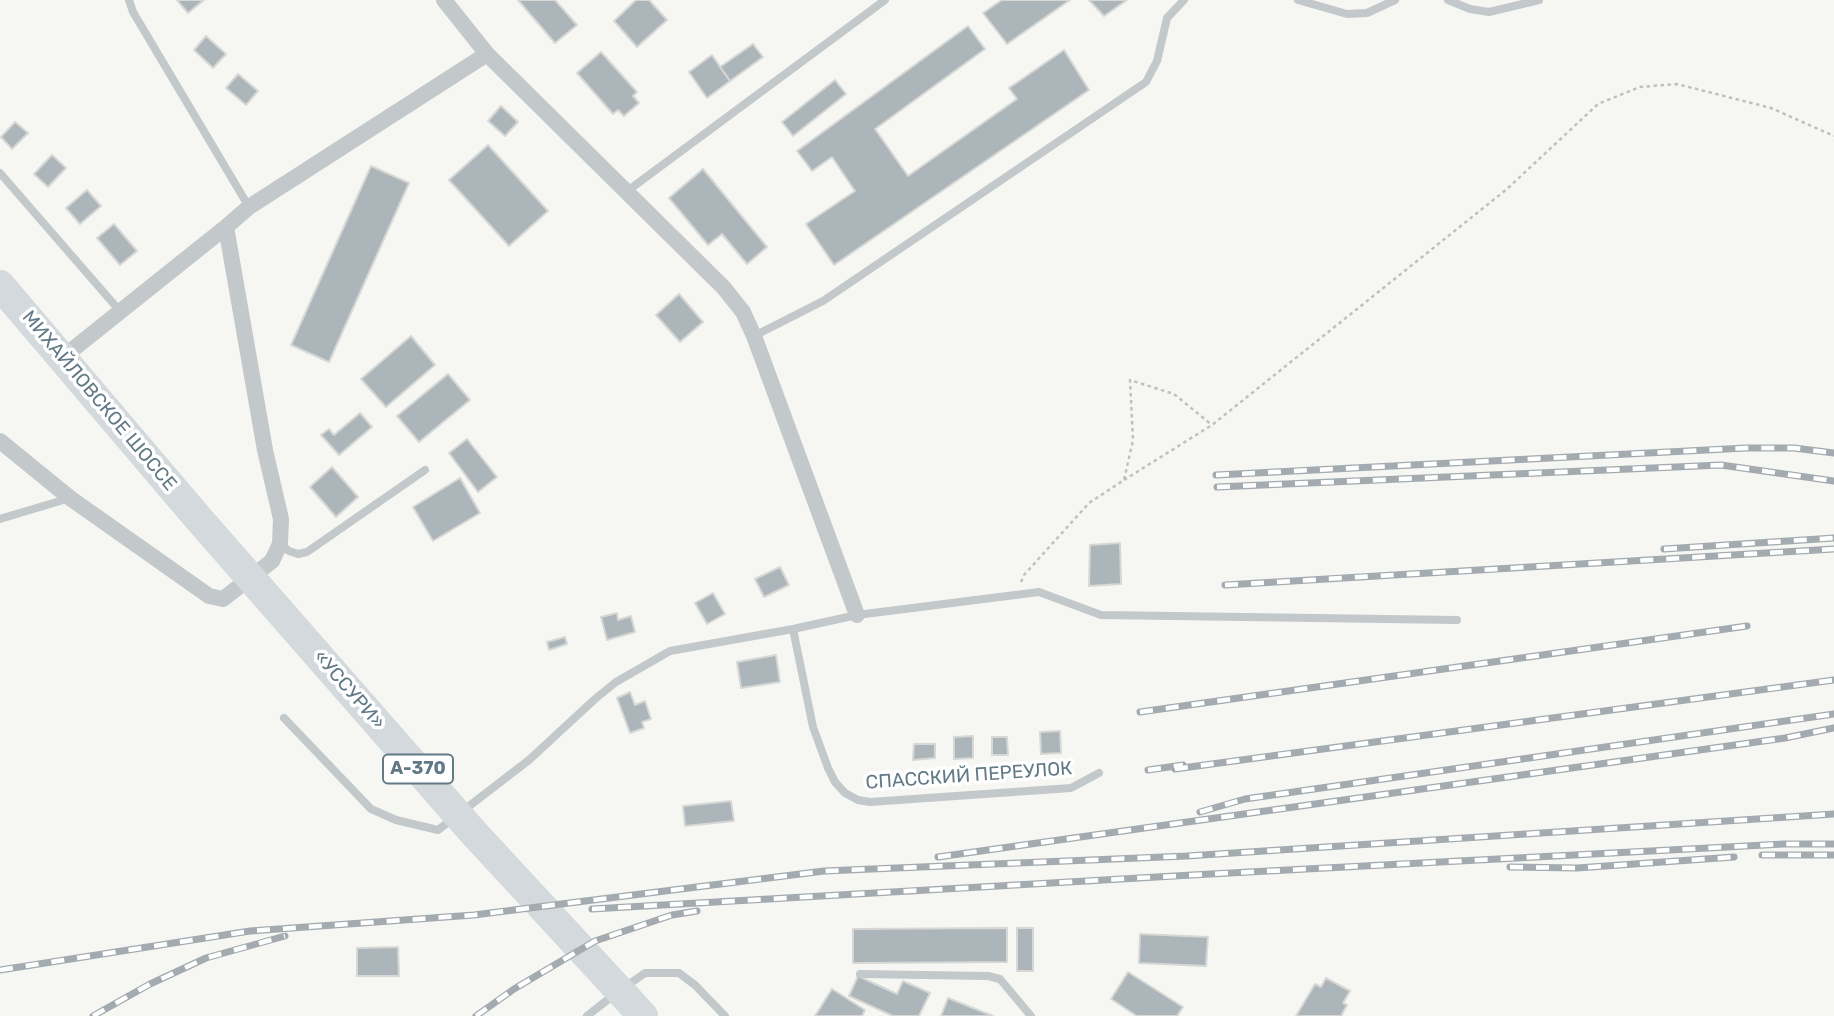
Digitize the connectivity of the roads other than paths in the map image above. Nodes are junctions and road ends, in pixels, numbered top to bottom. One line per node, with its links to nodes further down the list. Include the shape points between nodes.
1 (129, 0): 12 (lane)
2 (444, 0): 9 (street)
3 (885, 0): 11 (lane)
4 (1184, 0): 16 (lane, via 1167,18 1157,61 1146,82 823,301)
5 (1298, 0): 6 (lane, via 1347,14 1367,13)
6 (1395, 0)
7 (1448, 0): 8 (lane, via 1489,12)
8 (1539, 0)
9 (487, 54): 11 (street); 12 (street)
10 (0, 173): 15 (lane)
11 (626, 192): 16 (street, via 724,288)
12 (249, 206): 13 (street)
13 (226, 227): 15 (street); 23 (street, via 281,519)
14 (0, 285): 17 (highway, МИХАЙЛОВСКОЕ ШОССЕ / А-370)
15 (119, 310): 17 (street)
16 (754, 336): 24 (street)
17 (62, 358): 21 (highway, МИХАЙЛОВСКОЕ ШОССЕ / А-370)
18 (0, 441): 20 (street)
19 (425, 470): 23 (lane, via 307,552 298,554)
20 (70, 498): 22 (lane); 23 (street, via 198,590 216,598 223,599 272,561)
21 (198, 518): 31 (highway, «УССУРИ» / А-370, via 472,831)
22 (0, 519)
23 (280, 544)
24 (857, 615): 25 (lane, via 1039,592 1101,615); 26 (lane)
25 (1457, 620)
26 (793, 629): 27 (lane, via 670,651 595,699 529,760 438,830 371,809); 28 (lane, СПАССКИЙ ПЕРЕУЛОК, via 813,727 828,768 845,793 858,800 1071,788)
27 (284, 718)
28 (1099, 773)
29 (860, 974): 33 (lane, via 988,976 1000,979)
30 (587, 1016): 32 (lane, via 645,973 667,972 679,973 695,985)
31 (643, 1016)
32 (725, 1016)
33 (1031, 1016)

